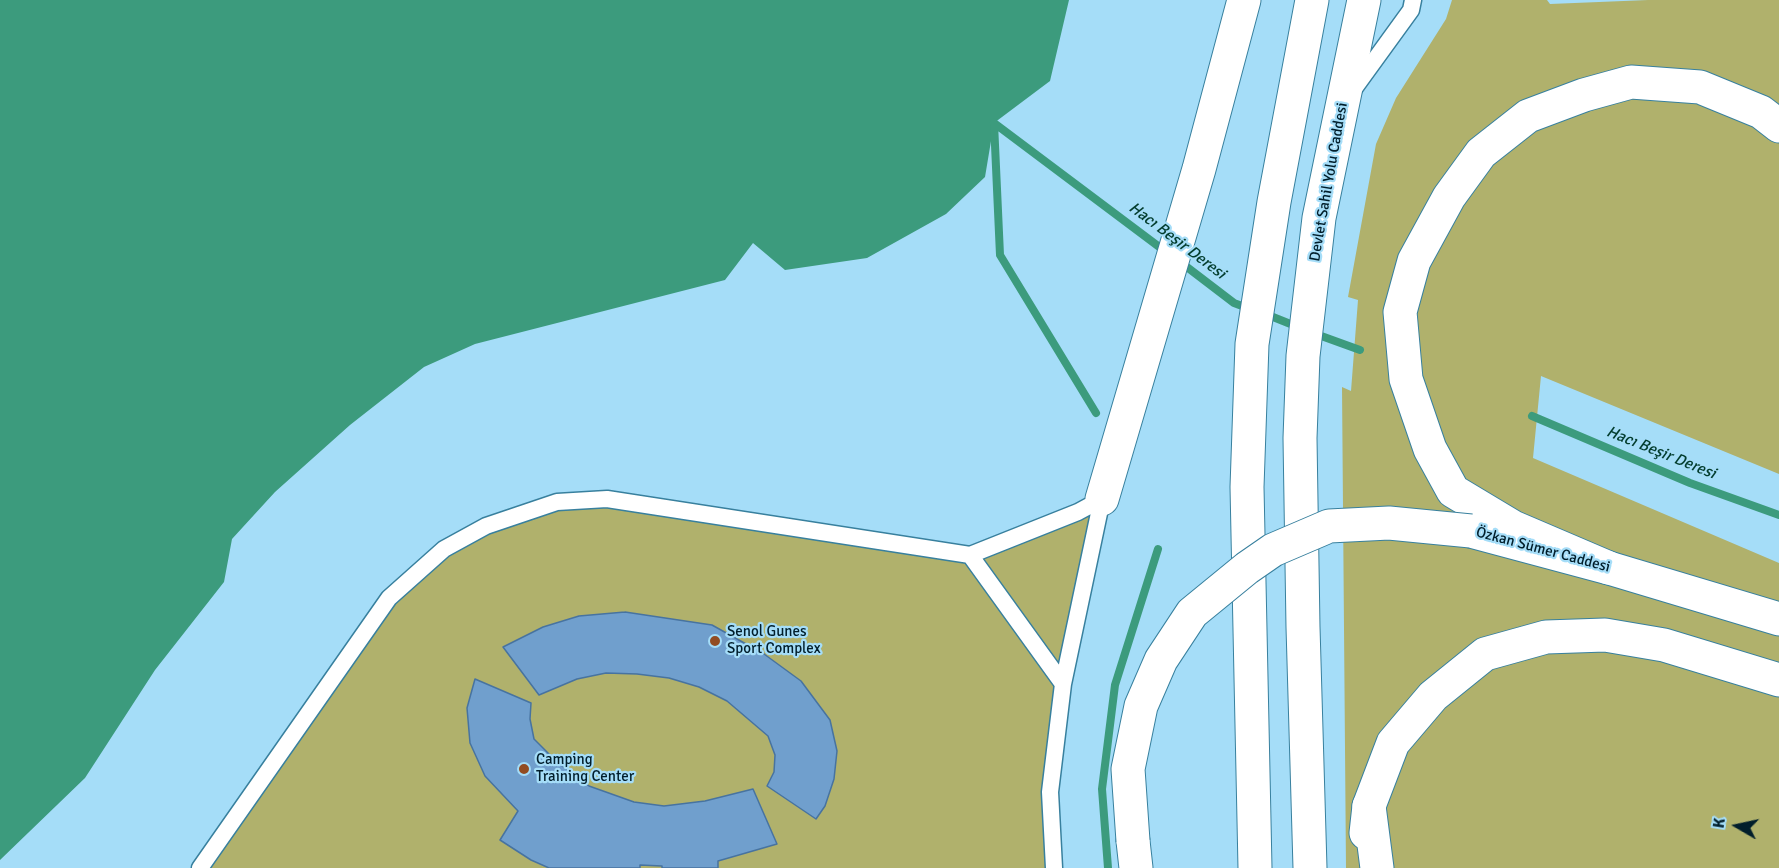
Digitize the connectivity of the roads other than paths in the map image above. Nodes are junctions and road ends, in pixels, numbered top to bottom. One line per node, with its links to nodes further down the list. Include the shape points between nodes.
1 (1244, 0): 7 (main road, via 1200,170)
2 (1312, 0): 17 (main road, via 1252,344 1246,487)
3 (1364, 0): 5 (main road, Devlet Sahil Yolu Caddesi)
4 (1413, 0): 5 (lane, via 1411,10)
5 (1342, 105): 18 (main road, Devlet Sahil Yolu Caddesi, via 1319,218 1303,356 1300,438)
6 (1779, 126): 9 (main road, via 1761,112 1700,87 1631,82 1584,94 1528,116 1481,153 1449,197 1413,261 1400,312 1406,379 1430,449 1453,491 1513,527)
7 (1102, 499): 8 (lane); 12 (lane)
8 (970, 555): 12 (lane); 15 (lane, via 607,499 556,502 486,525 444,549 389,598)
9 (1609, 568): 10 (main road, Özkan Sümer Caddesi); 14 (main road, Özkan Sümer Caddesi, bridge, via 1471,531 1389,523 1329,526 1273,550 1192,614 1161,660 1141,706 1128,769)
10 (1767, 615)
11 (1779, 680): 13 (main road, via 1664,645 1605,635 1546,637 1485,654 1433,696 1393,743)
12 (1063, 684): 16 (lane, via 1050,792)
13 (1369, 806): 19 (main road); 20 (main road)
14 (1134, 855)
15 (200, 868)
16 (1054, 868)
17 (1255, 868)
18 (1310, 868)
19 (1363, 868)
20 (1377, 868)

